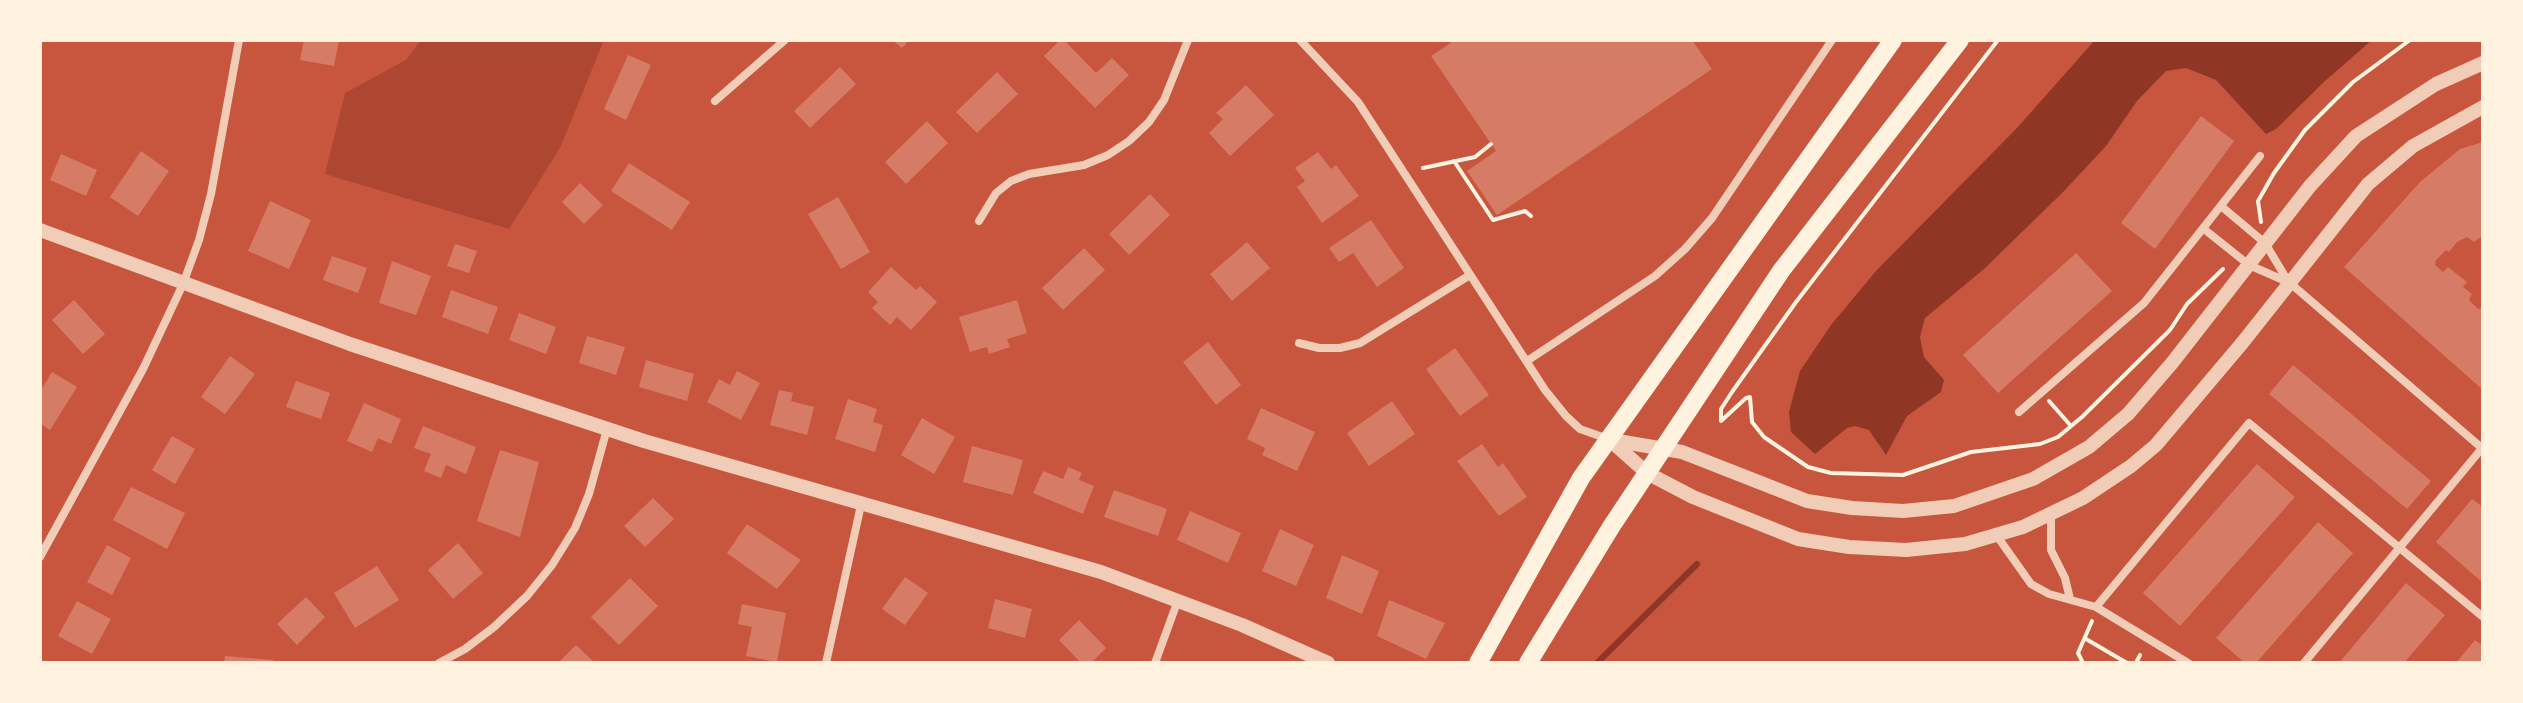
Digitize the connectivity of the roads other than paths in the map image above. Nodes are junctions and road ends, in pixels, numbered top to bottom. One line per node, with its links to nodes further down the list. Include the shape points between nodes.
1 (239, 40): 20 (street, via 211,194)
2 (785, 40): 9 (street)
3 (1188, 40): 13 (street, via 1164,100 1129,141 1084,165 1011,181 996,193)
4 (1300, 40): 18 (street, via 1358,102)
5 (1832, 40): 22 (street, via 1712,218 1685,249 1655,276)
6 (1893, 40): 25 (main road)
7 (1960, 40): 26 (main road, via 1781,271)
8 (2483, 63): 16 (street, via 2436,84 2356,136)
9 (715, 101)
10 (2483, 107): 19 (street, via 2389,164)
11 (2260, 156): 12 (street)
12 (2221, 206): 14 (street); 16 (street)
13 (979, 221)
14 (2204, 229): 17 (street); 23 (street, via 2144,303)
15 (40, 230): 20 (street)
16 (2265, 243): 17 (street); 19 (street)
17 (2249, 265): 19 (street); 26 (street, via 2111,430 2055,467 1980,498 1903,511 1807,501)
18 (1470, 275): 21 (street, via 1360,343 1340,348); 22 (street)
19 (2290, 283): 27 (street); 30 (street, via 2156,445 2119,475)
20 (183, 284): 24 (street); 33 (street, via 143,369)
21 (1299, 343)
22 (1527, 361): 25 (street, via 1566,416 1580,429)
23 (2019, 412)
24 (607, 429): 29 (street); 38 (street, via 589,494 552,565 494,627)
25 (1610, 440): 26 (street); 28 (street); 42 (main road, via 1572,491)
26 (1663, 448): 28 (main road)
27 (2483, 448): 32 (street)
28 (1647, 473): 31 (street, via 1798,539 1906,550); 43 (main road)
29 (861, 505): 34 (street); 39 (street)
30 (2051, 516): 31 (street); 35 (street, via 2051,550)
31 (1997, 536): 35 (street, via 2031,584)
32 (2399, 546): 36 (street, via 2249,423); 37 (street); 45 (street)
33 (40, 557)
34 (1178, 599): 40 (street); 41 (street)
35 (2070, 599): 36 (street)
36 (2096, 607): 44 (street)
37 (2483, 617)
38 (439, 663)
39 (826, 663)
40 (1155, 663)
41 (1328, 663)
42 (1478, 663)
43 (1528, 663)
44 (2188, 663)
45 (2304, 663)

